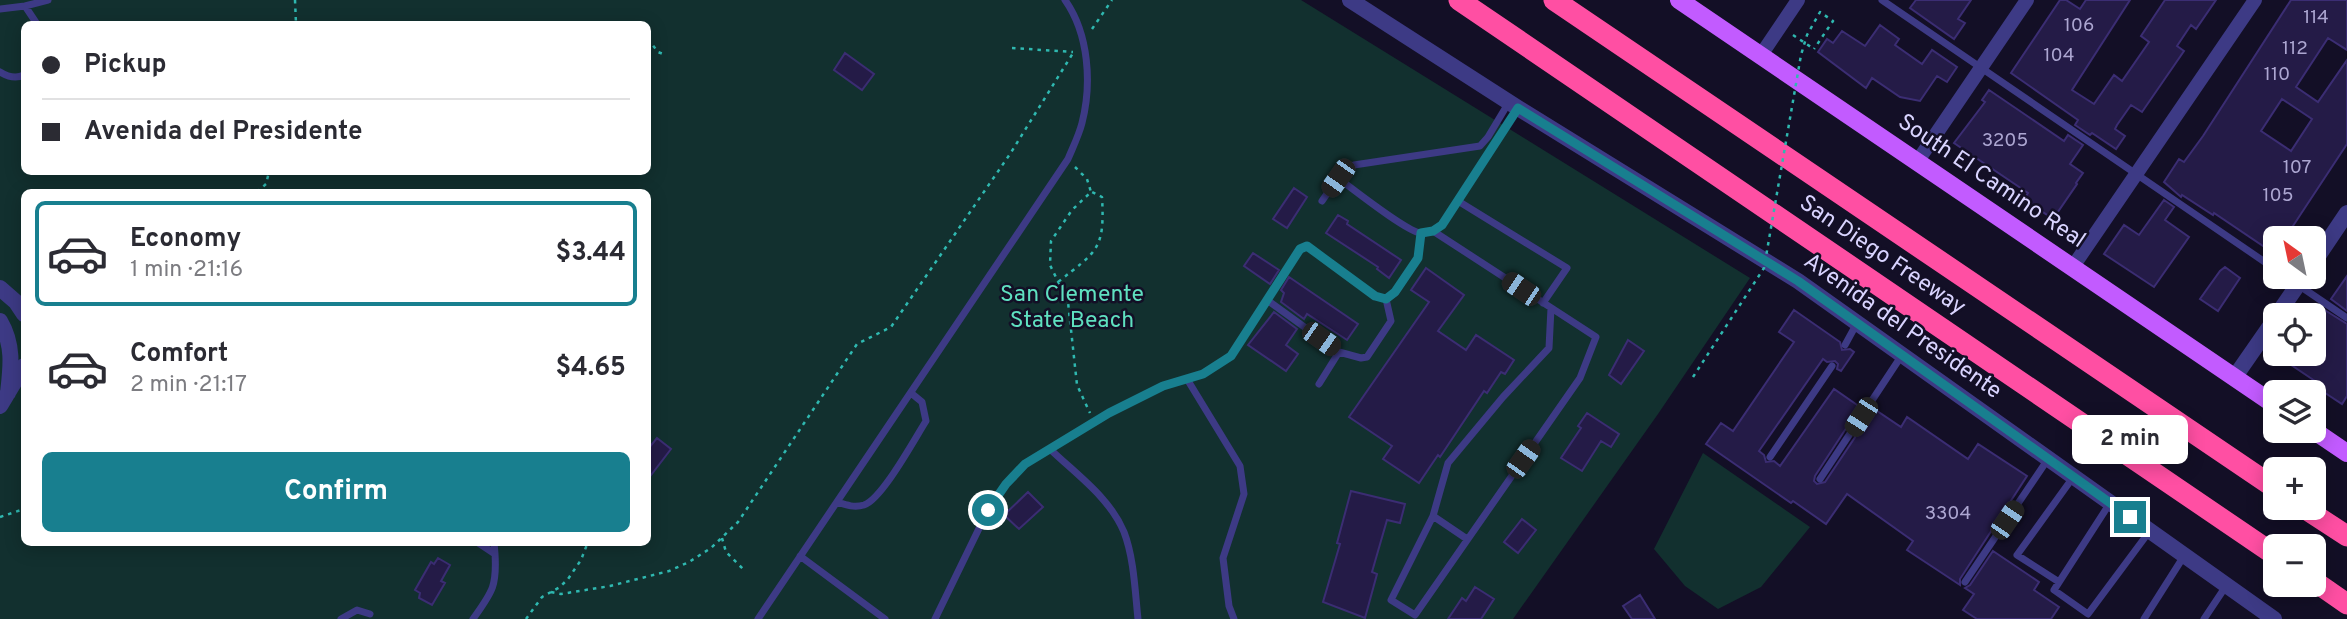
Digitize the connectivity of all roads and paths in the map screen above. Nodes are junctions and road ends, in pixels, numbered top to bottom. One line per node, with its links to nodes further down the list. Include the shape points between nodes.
1 (48, 0): 13 (lane)
2 (295, 0): 16 (path)
3 (1065, 0): 18 (lane)
4 (1112, 0): 18 (path)
5 (1350, 0): 27 (street, Avenida del Presidente)
6 (1459, 0): 86 (highway, San Diego Freeway)
7 (1553, 0): 72 (highway, San Diego Freeway)
8 (1679, 0): 23 (main road, South El Camino Real)
9 (1798, 0): 17 (street)
10 (1882, 0): 24 (lane)
11 (2027, 0): 24 (street)
12 (2255, 0): 30 (street)
13 (25, 6): 14 (lane); 15 (lane)
14 (0, 9)
15 (35, 21)
16 (296, 21)
17 (1780, 27): 23 (street); 57 (path, bridge, via 1802,42 1814,49 1833,22 1820,12 1807,36 1804,45 1801,55 1764,268)
18 (1083, 41): 21 (path); 28 (lane, via 1086,107)
19 (651, 43): 22 (path)
20 (1012, 48): 21 (path)
21 (1073, 52): 81 (path, via 1010,154 891,327 857,344 744,515)
22 (663, 54)
23 (1761, 55): 29 (main road, South El Camino Real)
24 (1981, 68): 29 (street); 30 (lane)
25 (0, 72): 26 (lane)
26 (21, 77)
27 (1513, 105): 31 (lane, via 1480,146 1364,163); 34 (lane); 50 (street, Avenida del Presidente, via 1798,281)
28 (1068, 159): 32 (path, via 1087,179); 61 (lane)
29 (1917, 162): 40 (main road, South El Camino Real)
30 (2137, 174): 39 (lane); 40 (street)
31 (1338, 178): 33 (lane); 37 (lane)
32 (1091, 191): 41 (path, via 1051,241 1050,265); 41 (path, via 1102,197 1104,230 1094,254)
33 (1322, 201)
34 (1458, 201): 36 (lane); 46 (lane, via 1567,268)
35 (2347, 213): 38 (street)
36 (1433, 231): 37 (lane); 46 (lane)
37 (1421, 233): 44 (lane, via 1418,258)
38 (2326, 244)
39 (2263, 262)
40 (2072, 268): 58 (main road, South El Camino Real)
41 (1058, 282): 64 (path, via 1068,302 1077,386)
42 (0, 288): 47 (street)
43 (2309, 289): 48 (lane)
44 (1386, 299): 45 (lane, via 1375,296 1307,246 1300,249); 53 (lane, via 1391,321 1367,356)
45 (1267, 300): 53 (lane); 59 (lane, via 1231,356)
46 (1547, 306): 76 (lane, via 1549,348 1448,463); 82 (lane, via 1596,337 1580,378)
47 (21, 310)
48 (2347, 318)
49 (0, 321): 63 (street, via 12,355)
50 (1857, 323): 52 (lane); 54 (street, Avenida del Presidente)
51 (2263, 336): 58 (street)
52 (1845, 345)
53 (1339, 352): 60 (lane)
54 (1902, 355): 69 (street, Avenida del Presidente); 71 (lane)
55 (1832, 366): 68 (lane)
56 (21, 371): 63 (street)
57 (1693, 377)
58 (2234, 378): 62 (main road, South El Camino Real)
59 (1187, 379): 64 (lane, via 1163,386); 106 (lane, via 1240,466 1244,494 1223,558)
60 (1319, 384)
61 (911, 393): 73 (lane); 73 (lane, via 922,402 926,421 878,495 855,507)
62 (2263, 397)
63 (4, 400)
64 (1094, 422): 66 (lane)
65 (2326, 439): 67 (main road)
66 (1051, 450): 104 (lane, via 1025,464 988,510); 105 (lane, via 1106,502 1124,532)
67 (2347, 453)
68 (1770, 457)
69 (2049, 459): 70 (street, Avenida del Presidente); 91 (lane)
70 (2074, 476): 74 (street, Avenida del Presidente); 92 (lane, via 2017,555)
71 (1820, 479)
72 (2263, 480)
73 (836, 502): 89 (lane)
74 (2110, 502): 79 (street, Avenida del Presidente); 92 (lane)
75 (21, 510): 77 (path)
76 (1433, 516): 82 (lane); 82 (lane, via 1391,600 1415,615)
77 (0, 517)
78 (2322, 520): 80 (highway)
79 (2150, 531): 88 (street, Avenida del Presidente); 92 (lane, via 2088,614 2054,590)
80 (2347, 536)
81 (722, 538): 90 (path, via 726,552); 95 (path, via 668,571 610,586)
82 (1467, 539)
83 (483, 546): 87 (lane)
84 (494, 546): 87 (lane)
85 (586, 546): 95 (path, via 577,568)
86 (2263, 547)
87 (495, 554): 100 (lane, via 497,578)
88 (2185, 555): 93 (street, Avenida del Presidente); 107 (lane)
89 (800, 556): 102 (lane); 103 (lane)
90 (743, 569)
91 (1965, 582)
92 (2059, 582)
93 (2227, 585): 98 (street, Avenida del Presidente); 108 (lane)
94 (2326, 589): 96 (highway)
95 (551, 592): 101 (path)
96 (2347, 604)
97 (370, 614): 99 (lane, via 357,610)
98 (2269, 617)
99 (341, 619)
100 (473, 619)
101 (527, 619)
102 (758, 619)
103 (885, 619)
104 (935, 619)
105 (1138, 619)
106 (1234, 619)
107 (2144, 619)
108 (2204, 619)

